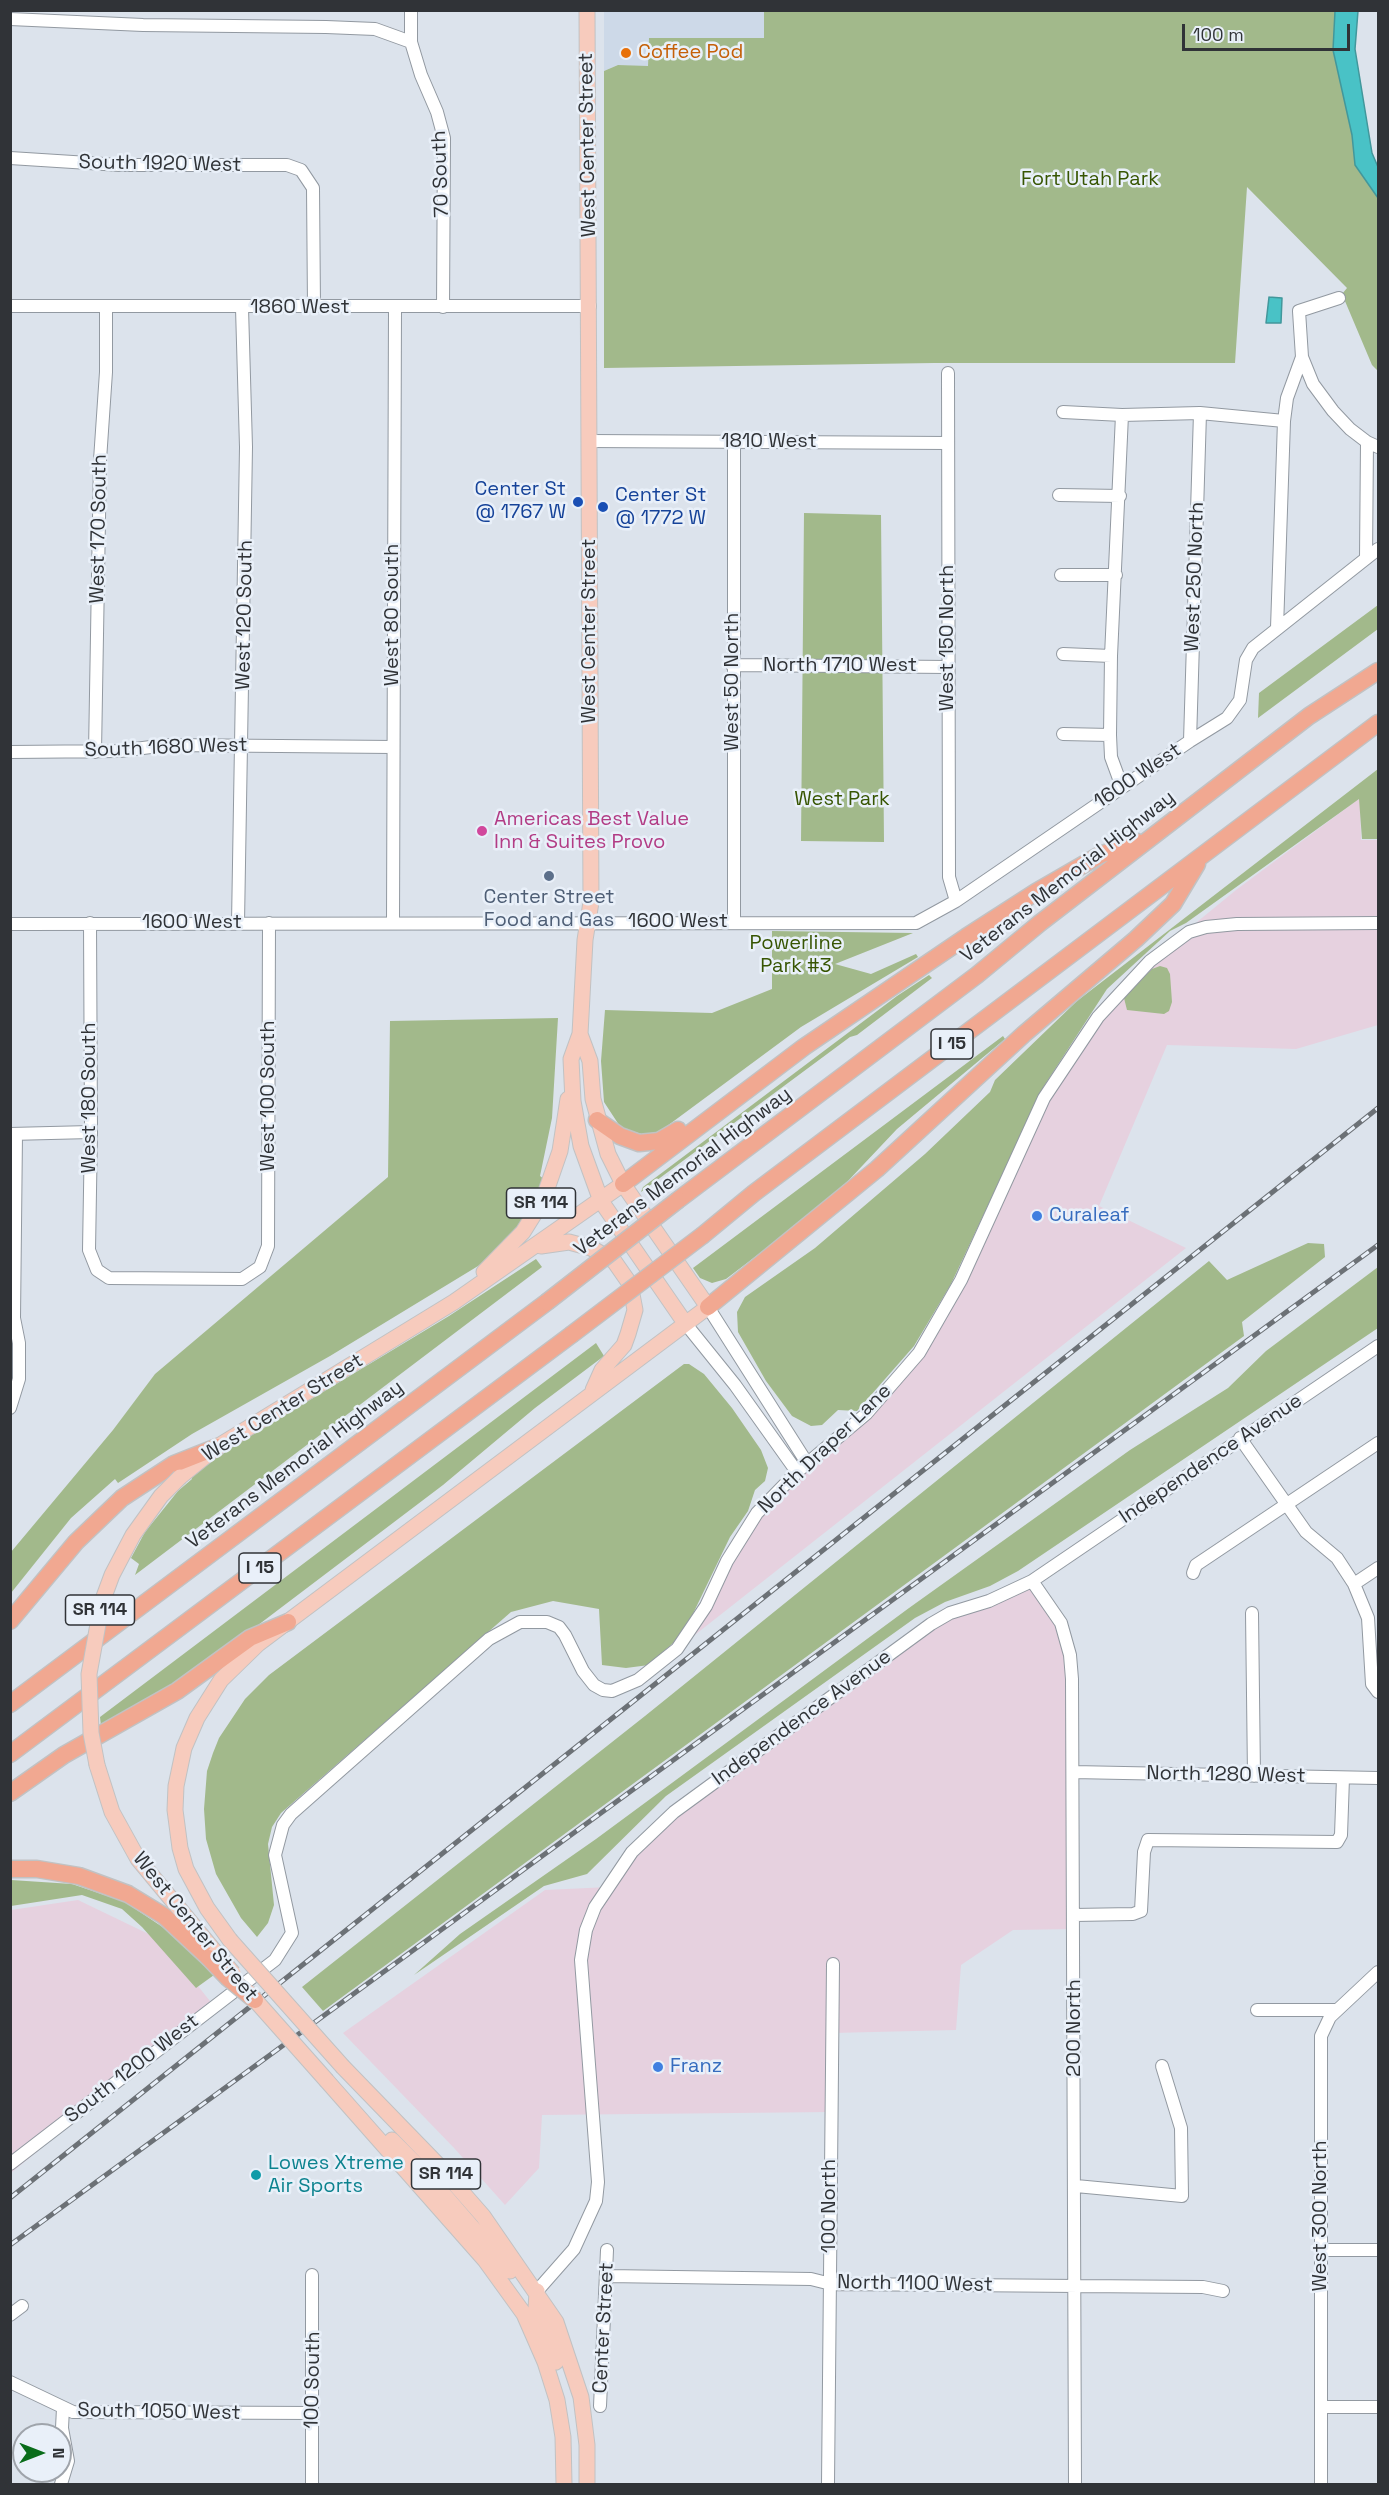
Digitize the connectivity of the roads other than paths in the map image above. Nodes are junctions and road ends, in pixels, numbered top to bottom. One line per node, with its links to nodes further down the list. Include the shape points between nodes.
1 (411, 10): 4 (street, 70 South)
2 (587, 10): 8 (main road, West Center Street / SR 114)
3 (10, 19): 4 (street, via 366,29)
4 (411, 42): 10 (street, 70 South, via 444,138)
5 (10, 158): 9 (street, South 1920 West, via 120,165 287,165 306,175 313,188)
6 (1339, 298): 14 (street, via 1299,312)
7 (10, 306): 11 (street, 1860 West)
8 (590, 306): 10 (street, 1860 West); 20 (main road, West Center Street / SR 114)
9 (314, 307): 12 (street, 1860 West); 13 (street, 1860 West)
10 (443, 307): 13 (street, 1860 West)
11 (106, 308): 12 (street, 1860 West); 43 (street, West 170 South)
12 (242, 308): 40 (street, West 120 South, via 246,447)
13 (395, 308): 41 (street, West 80 South)
14 (1302, 357): 19 (street, via 1287,398); 23 (street, via 1313,384 1333,411)
15 (948, 373): 22 (street, West 150 North)
16 (1063, 412): 18 (street)
17 (1200, 412): 18 (street); 19 (street); 39 (street, West 250 North)
18 (1122, 415): 25 (street)
19 (1284, 421): 30 (street)
20 (589, 441): 21 (street, 1810 West); 48 (main road, West Center Street / SR 114, via 591,902)
21 (734, 442): 22 (street, 1810 West); 33 (street, West 50 North)
22 (948, 443): 34 (street, West 150 North)
23 (1373, 445): 27 (street)
24 (1059, 495): 25 (street)
25 (1120, 496): 29 (street)
26 (1378, 549): 27 (street, 1600 West)
27 (1366, 558): 30 (street, 1600 West)
28 (1060, 575): 29 (street)
29 (1116, 575): 32 (street)
30 (1277, 628): 39 (street, 1600 West, via 1249,653 1235,710)
31 (1063, 654): 32 (street)
32 (1111, 656): 38 (street)
33 (732, 665): 34 (street, North 1710 West); 50 (street, West 50 North)
34 (948, 667): 47 (street, West 150 North, via 949,877)
35 (1378, 671): 45 (highway, Veterans Memorial Highway / I 15, via 1309,716)
36 (1378, 723): 46 (highway, I 15)
37 (1063, 734): 38 (street)
38 (1110, 735): 44 (street, via 1111,757)
39 (1190, 741): 44 (street, 1600 West)
40 (243, 745): 41 (street, South 1680 West); 43 (street, South 1680 West, via 166,744); 52 (street, West 120 South)
41 (393, 747): 49 (street, West 80 South)
42 (10, 752): 43 (street, South 1680 West)
43 (95, 752)
44 (1122, 787): 47 (street, 1600 West)
45 (1152, 836): 59 (highway, via 1100,855 1036,892 846,1018); 86 (highway, Veterans Memorial Highway / I 15, bridge, via 977,975 547,1302)
46 (1202, 855): 67 (highway, via 1173,904 1136,939 1032,1026 876,1169); 88 (highway, I 15, bridge, via 571,1335)
47 (957, 901): 50 (street, 1600 West, via 916,923)
48 (587, 921): 49 (street, 1600 West); 50 (street, 1600 West); 56 (main road, West Center Street / SR 114)
49 (393, 922): 53 (street, 1600 West)
50 (734, 922)
51 (90, 923): 52 (street, 1600 West); 55 (street, 1600 West); 60 (street, West 180 South)
52 (238, 923): 53 (street, 1600 West)
53 (269, 923): 65 (street, West 100 South, via 268,1246 261,1268 242,1280 109,1278)
54 (1378, 923): 76 (street, North Draper Lane, via 1206,927 1168,945 1098,1017 1044,1098 961,1280 919,1353 866,1414)
55 (10, 924)
56 (580, 1034): 57 (main road, West Center Street / SR 114, via 571,1059); 58 (main road, West Center Street / SR 114, via 590,1060)
57 (571, 1076): 63 (main road, West Center Street, via 579,1136); 66 (main road, SR 114, via 560,1152 543,1200 511,1246)
58 (597, 1120): 59 (highway, via 639,1143 659,1141 689,1125); 62 (main road, West Center Street / SR 114)
59 (704, 1122): 62 (highway)
60 (91, 1132): 61 (street); 65 (street, West 180 South, via 89,1250)
61 (13, 1134): 68 (street)
62 (623, 1184): 63 (main road, West Center Street); 67 (main road, West Center Street / SR 114)
63 (601, 1201): 64 (main road, West Center Street); 69 (main road, West Center Street)
64 (536, 1247): 66 (main road, West Center Street); 71 (main road, via 569,1242 591,1248 614,1261 630,1284 634,1310 628,1334 624,1345 602,1370)
65 (97, 1270)
66 (454, 1302): 75 (main road, West Center Street / SR 114)
67 (708, 1307): 69 (main road, West Center Street / SR 114); 76 (street, West Center Street)
68 (12, 1318): 72 (street, via 20,1343 19,1379)
69 (685, 1323): 71 (main road, West Center Street / SR 114); 76 (street, West Center Street)
70 (1378, 1346): 73 (street, Independence Avenue)
71 (592, 1393): 84 (main road, West Center Street / SR 114)
72 (10, 1408)
73 (1240, 1438): 77 (street); 80 (street, Independence Avenue)
74 (1378, 1443): 77 (street)
75 (217, 1447): 83 (highway, via 174,1464 122,1498 76,1542); 96 (main road, West Center Street / SR 114, bridge, via 161,1496 133,1535 102,1602 88,1682 91,1733 112,1812 138,1859)
76 (802, 1467): 87 (street, North Draper Lane, via 746,1528 706,1606 677,1649 638,1680 623,1688 603,1690 583,1671 559,1627 537,1620 520,1622 489,1640)
77 (1287, 1503): 79 (street, via 1196,1565); 81 (street, via 1306,1532 1337,1558)
78 (1378, 1568): 81 (street)
79 (1193, 1573)
80 (1032, 1581): 89 (street, 200 North, via 1060,1623 1070,1655); 113 (street, Independence Avenue, via 930,1624 674,1812 632,1852 595,1907 580,1960 598,2181 596,2201 574,2249)
81 (1354, 1584): 85 (street, via 1368,1618 1372,1684)
82 (1251, 1613): 90 (street)
83 (10, 1622)
84 (288, 1622): 93 (highway, via 250,1638 177,1691 64,1755); 113 (main road, West Center Street / SR 114, bridge, via 244,1655 221,1680 197,1718 179,1767 175,1810 186,1869 230,1940 483,2216)
85 (1378, 1692)
86 (10, 1704)
87 (370, 1744): 104 (street, South 1200 West, via 284,1824 275,1855 292,1933 275,1960)
88 (10, 1754)
89 (1073, 1772): 90 (street, North 1280 West); 95 (street, 200 North)
90 (1254, 1776): 91 (street, North 1280 West)
91 (1343, 1778): 92 (street, North 1280 West); 95 (street, via 1341,1835 1337,1842 1148,1840 1141,1911)
92 (1378, 1778)
93 (10, 1793)
94 (10, 1869): 96 (highway, via 80,1876 128,1894 164,1916)
95 (1074, 1915): 105 (street, 200 North)
96 (213, 1955): 99 (highway, bridge, via 228,1978)
97 (833, 1964): 111 (street, 100 North)
98 (1378, 1972): 101 (street, West 300 North)
99 (255, 2000): 103 (main road, West Center Street / SR 114, bridge)
100 (1257, 2010): 101 (street)
101 (1337, 2010): 107 (street, West 300 North, via 1324,2026 1320,2048)
102 (1162, 2066): 105 (street, via 1181,2128 1182,2196)
103 (340, 2095): 113 (main road, via 425,2173 499,2255 521,2287); 123 (main road, West Center Street / SR 114, via 485,2260 524,2314 553,2383)
104 (10, 2164)
105 (1076, 2186): 112 (street, 200 North)
106 (608, 2250): 110 (street, Center Street)
107 (1321, 2250): 108 (street); 119 (street, West 300 North)
108 (1378, 2250)
109 (312, 2275): 122 (street, 100 South)
110 (607, 2276): 111 (street, North 1100 West, via 811,2279); 118 (street, Center Street)
111 (831, 2284): 112 (street, North 1100 West); 128 (street, 100 North)
112 (1076, 2286): 114 (street, North 1100 West, via 1203,2287); 129 (street, 200 North)
113 (537, 2291): 123 (main road, via 536,2309 567,2402); 127 (main road, West Center Street / SR 114, via 558,2326 581,2397)
114 (1223, 2291)
115 (22, 2306): 116 (street)
116 (10, 2315)
117 (10, 2382): 121 (street, South 1050 West)
118 (600, 2406)
119 (1321, 2407): 120 (street); 130 (street, West 300 North)
120 (1378, 2407)
121 (63, 2408): 122 (street, South 1050 West, via 73,2412); 124 (street, via 68,2461)
122 (313, 2413): 125 (street, 100 South)
123 (562, 2428): 126 (main road, West Center Street / SR 114)
124 (61, 2484)
125 (312, 2484)
126 (564, 2484)
127 (587, 2484)
128 (828, 2484)
129 (1075, 2484)
130 (1321, 2484)

